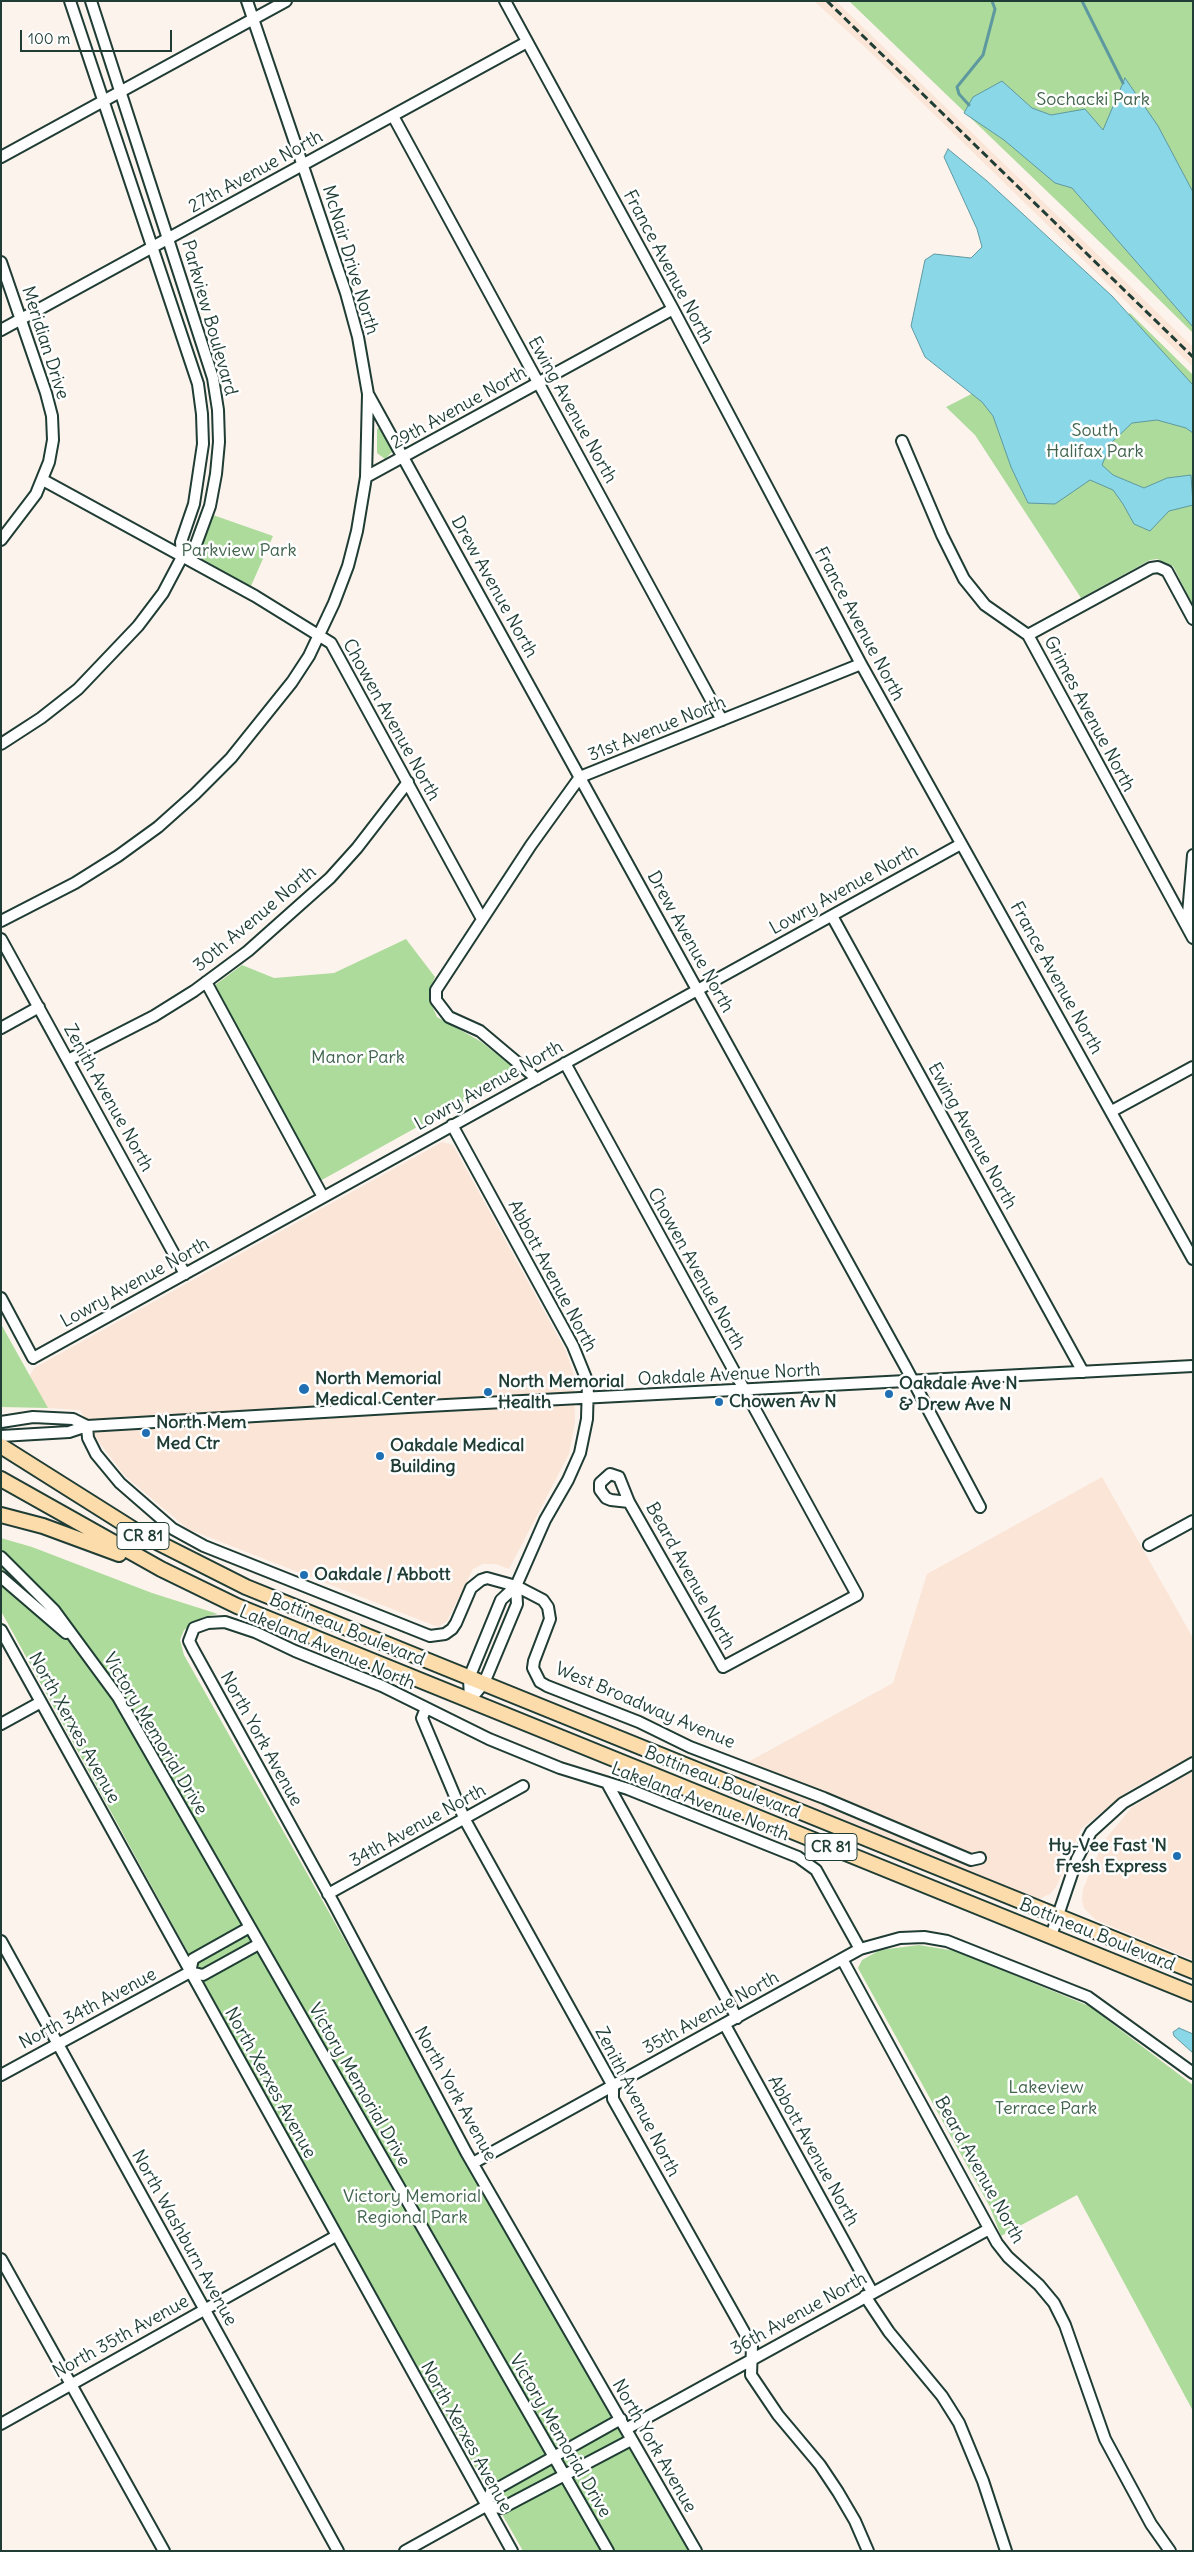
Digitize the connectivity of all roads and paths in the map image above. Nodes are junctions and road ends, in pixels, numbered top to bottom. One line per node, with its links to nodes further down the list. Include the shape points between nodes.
1 (70, 1): 9 (street, Parkview Boulevard)
2 (91, 1): 8 (street, Parkview Boulevard)
3 (247, 1): 6 (street, McNair Drive North)
4 (286, 1): 6 (street)
5 (505, 1): 7 (street, France Avenue North)
6 (253, 19): 8 (street); 12 (street, McNair Drive North)
7 (527, 42): 10 (street, 27th Avenue North); 16 (street, France Avenue North)
8 (121, 92): 9 (street); 13 (street, Parkview Boulevard)
9 (104, 101): 11 (street); 14 (street, Parkview Boulevard)
10 (393, 116): 12 (street, 27th Avenue North); 19 (street, Ewing Avenue North)
11 (1, 157)
12 (302, 165): 13 (street, 27th Avenue North); 20 (street, McNair Drive North, via 346,293)
13 (169, 238): 14 (street, 27th Avenue North); 26 (street, Parkview Boulevard, via 213,378 218,410 219,442 210,506 195,547)
14 (153, 247): 17 (street, 27th Avenue North); 26 (street, Parkview Boulevard, via 198,384 202,414 200,474 181,542)
15 (1, 262): 17 (street, Meridian Drive)
16 (673, 309): 19 (street, 29th Avenue North); 30 (street, France Avenue North)
17 (20, 319): 18 (street, 27th Avenue North); 24 (street, Meridian Drive, via 52,416 53,440)
18 (1, 330)
19 (539, 383): 22 (street, 29th Avenue North); 31 (street, Ewing Avenue North)
20 (368, 394): 22 (street, Drew Avenue North); 23 (street, McNair Drive North)
21 (902, 441): 29 (street, Grimes Avenue North, via 942,536 973,593 992,611)
22 (404, 456): 23 (street, 29th Avenue North); 33 (street, Drew Avenue North)
23 (366, 477): 28 (street, McNair Drive North, via 358,531 348,566)
24 (43, 480): 25 (street, Meridian Drive, via 33,499); 26 (street, Chowen Avenue North)
25 (1, 540)
26 (182, 557): 28 (street, Chowen Avenue North); 32 (street, Parkview Boulevard, via 163,593 107,660 68,698)
27 (1193, 619): 29 (street, via 1167,571 1158,567 1150,568)
28 (319, 634): 34 (street, Chowen Avenue North, via 331,642); 39 (street, McNair Drive North, via 292,682 263,720 195,794 118,856 75,883)
29 (1028, 635): 40 (street, Grimes Avenue North)
30 (861, 664): 31 (street, 31st Avenue North); 35 (street, France Avenue North)
31 (722, 720): 33 (street, 31st Avenue North)
32 (1, 744)
33 (580, 777): 38 (street, 31st Avenue North); 44 (street, Drew Avenue North)
34 (408, 782): 38 (street, Chowen Avenue North); 43 (street, 30th Avenue North, via 330,878 248,951)
35 (961, 844): 37 (street, Lowry Avenue North); 51 (street, France Avenue North)
36 (1193, 855): 40 (street)
37 (832, 916): 44 (street, Lowry Avenue North); 58 (street, Ewing Avenue North)
38 (482, 919): 50 (street, 31st Avenue North, via 442,979 436,990 436,1000 449,1017 480,1031)
39 (1, 921)
40 (1187, 927): 41 (street, Grimes Avenue North)
41 (1193, 938)
42 (1, 939): 45 (street, Zenith Avenue North)
43 (206, 982): 47 (street, 30th Avenue North, via 154,1016); 53 (street)
44 (698, 990): 48 (street, Lowry Avenue North); 59 (street, Drew Avenue North)
45 (39, 1007): 46 (street); 47 (street, Zenith Avenue North)
46 (1, 1028)
47 (68, 1060): 55 (street, Zenith Avenue North)
48 (565, 1063): 50 (street, Lowry Avenue North); 60 (street, Chowen Avenue North)
49 (1193, 1067): 51 (street)
50 (538, 1079): 52 (street, Lowry Avenue North)
51 (1112, 1111): 54 (street, France Avenue North)
52 (452, 1125): 53 (street, Lowry Avenue North); 61 (street, Abbott Avenue North, via 573,1346 588,1383)
53 (323, 1197): 55 (street, Lowry Avenue North)
54 (1193, 1258)
55 (185, 1274): 56 (street, Lowry Avenue North, via 33,1358)
56 (1, 1298)
57 (1193, 1366): 58 (street, Oakdale Avenue North)
58 (1083, 1372): 59 (street, Oakdale Avenue North)
59 (912, 1380): 60 (street, Oakdale Avenue North); 68 (street, Drew Avenue North)
60 (744, 1390): 61 (street, Oakdale Avenue North); 79 (street, Chowen Avenue North, via 857,1595)
61 (588, 1399): 63 (street, Oakdale Avenue North); 74 (street, Abbott Avenue North, via 584,1439 578,1459 542,1526)
62 (1, 1422): 63 (street, Oakdale Avenue North, via 33,1417 73,1419)
63 (87, 1426): 64 (street, Oakdale Avenue North, via 69,1432); 74 (street, West Broadway Avenue, via 88,1438 96,1454 120,1483 173,1529 204,1546 430,1636 445,1634 452,1629 471,1588 481,1580 487,1578)
64 (1, 1436)
65 (1, 1446): 80 (main road, Bottineau Boulevard / CR 81, via 139,1533 197,1564)
66 (1, 1479): 75 (main road, CR 81)
67 (629, 1502): 79 (street, Beard Avenue North)
68 (980, 1507)
69 (7, 1516): 75 (main road, via 110,1550 155,1572)
70 (1193, 1521): 71 (street)
71 (1149, 1545)
72 (1, 1557): 77 (street, via 54,1610)
73 (1, 1578): 77 (street)
74 (516, 1586): 80 (street, Abbott Avenue North, via 501,1600); 81 (street, Abbott Avenue North, via 517,1604); 90 (street, West Broadway Avenue, via 542,1600 548,1607 550,1619 533,1668 540,1682 639,1722 690,1747 824,1798 971,1860)
75 (198, 1587): 82 (main road, Bottineau Boulevard / CR 81, via 237,1606)
76 (1, 1630): 83 (street, North Xerxes Avenue)
77 (75, 1639): 93 (street, Victory Memorial Drive, via 118,1697)
78 (192, 1649): 84 (street, Lakeland Avenue North, via 189,1640 194,1628 208,1622 225,1622 382,1686); 91 (street, North York Avenue)
79 (723, 1668)
80 (470, 1678): 81 (main road, Bottineau Boulevard / CR 81); 82 (street, Abbott Avenue North)
81 (484, 1683): 82 (street, Abbott Avenue North); 92 (main road, Bottineau Boulevard / CR 81)
82 (470, 1700): 94 (main road, Bottineau Boulevard / CR 81)
83 (41, 1702): 85 (street); 101 (street, North Xerxes Avenue)
84 (426, 1708): 87 (street, Lakeland Avenue North, via 488,1739); 89 (street, Zenith Avenue North, via 422,1718)
85 (1, 1724)
86 (1193, 1763): 92 (street, via 1123,1803 1099,1823 1084,1844)
87 (607, 1783): 97 (street, Lakeland Avenue North, via 798,1857 816,1870); 104 (street)
88 (523, 1786): 89 (street, 34th Avenue North)
89 (465, 1820): 91 (street, 34th Avenue North); 109 (street, Zenith Avenue North)
90 (980, 1858)
91 (328, 1894): 110 (street, North York Avenue)
92 (1058, 1916): 94 (street); 100 (main road, Bottineau Boulevard / CR 81)
93 (250, 1927): 96 (street, Victory Memorial Drive); 101 (street, North 34th Avenue, via 193,1959)
94 (1051, 1936): 98 (main road, Bottineau Boulevard / CR 81)
95 (1, 1941): 106 (street, North Washburn Avenue)
96 (260, 1944): 101 (street, North 34th Avenue, via 203,1975); 121 (street, Victory Memorial Drive)
97 (860, 1949): 99 (street, 35th Avenue North); 107 (street, via 900,1938 924,1937 971,1949 1088,1997)
98 (1083, 1949): 102 (main road, Bottineau Boulevard / CR 81); 103 (main road, via 1141,1983)
99 (842, 1960): 104 (street, 35th Avenue North); 111 (street, Beard Avenue North, via 983,2212)
100 (1193, 1971)
101 (190, 1972): 106 (street, North 34th Avenue); 112 (street, North Xerxes Avenue)
102 (1193, 1994)
103 (1193, 2004)
104 (737, 2018): 105 (street, 35th Avenue North)
105 (725, 2025): 109 (street, 35th Avenue North); 114 (street, Abbott Avenue North)
106 (58, 2044): 108 (street, North 34th Avenue); 115 (street, North Washburn Avenue)
107 (1193, 2073)
108 (1, 2074)
109 (613, 2086): 110 (street, 35th Avenue North); 116 (street, Zenith Avenue North, via 612,2099 752,2346)
110 (473, 2163): 119 (street, North York Avenue)
111 (989, 2229): 114 (street, 36th Avenue North); 132 (street, Beard Avenue North, via 1008,2257 1039,2285 1054,2304 1065,2325 1105,2439 1151,2524)
112 (336, 2236): 115 (street, North 35th Avenue); 123 (street, North Xerxes Avenue)
113 (1, 2260): 117 (street)
114 (868, 2294): 116 (street, 36th Avenue North); 131 (street, Abbott Avenue North, via 889,2332 942,2396 959,2423 984,2481)
115 (205, 2310): 117 (street, North 35th Avenue); 125 (street, North Washburn Avenue)
116 (752, 2360): 119 (street, 36th Avenue North); 130 (street, Zenith Avenue North, via 751,2374 759,2389 824,2472 855,2521)
117 (70, 2383): 118 (street, North 35th Avenue); 124 (street)
118 (1, 2424)
119 (623, 2424): 120 (street, North York Avenue); 121 (street, 36th Avenue North)
120 (631, 2440): 122 (street); 129 (street, North York Avenue)
121 (554, 2456): 122 (street, Victory Memorial Drive); 123 (street, 36th Avenue North, via 491,2492)
122 (564, 2475): 123 (street, via 502,2508); 128 (street, Victory Memorial Drive)
123 (486, 2506): 126 (street); 127 (street, North Xerxes Avenue)
124 (164, 2551)
125 (338, 2551)
126 (404, 2551)
127 (512, 2551)
128 (608, 2551)
129 (696, 2551)
130 (868, 2551)
131 (1006, 2551)
132 (1170, 2551)

